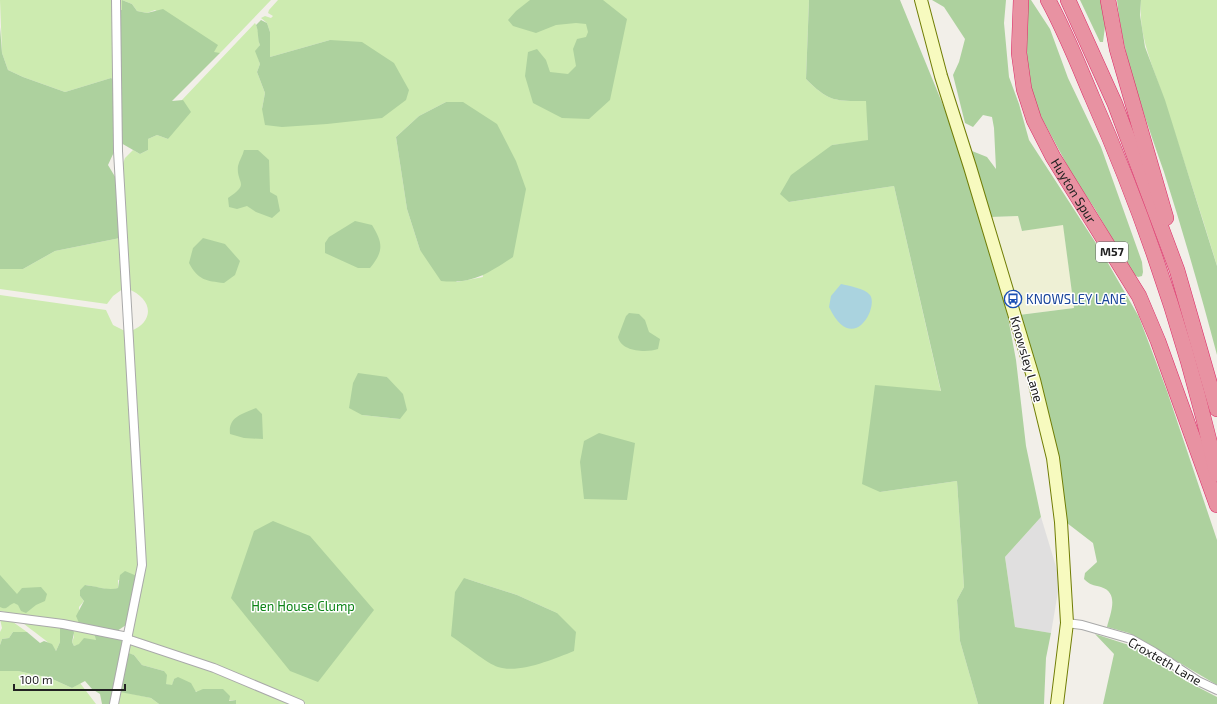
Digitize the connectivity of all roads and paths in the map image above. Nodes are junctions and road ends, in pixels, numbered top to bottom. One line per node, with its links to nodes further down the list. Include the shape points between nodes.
1 (116, 0): 13 (street, via 118,156 142,553 141,574)
2 (921, 0): 12 (main road, Knowsley Lane, via 941,76 1034,380 1053,458 1061,522)
3 (1021, 0): 10 (highway, Huyton Spur / M57, via 1019,52 1024,89 1034,120 1053,157 1138,296 1158,341)
4 (1048, 0): 9 (highway, M57, via 1130,188 1188,364)
5 (1068, 0): 7 (highway, via 1115,104)
6 (1108, 0): 7 (highway, via 1117,49 1165,210)
7 (1176, 270): 8 (highway)
8 (1217, 409)
9 (1217, 474)
10 (1217, 506)
11 (0, 616): 13 (street, via 63,624)
12 (1067, 623): 14 (street, Croxteth Lane, via 1131,639); 17 (main road, Knowsley Lane)
13 (128, 638): 15 (street); 16 (street, via 214,668)
14 (1217, 690)
15 (114, 704)
16 (300, 704)
17 (1058, 704)

